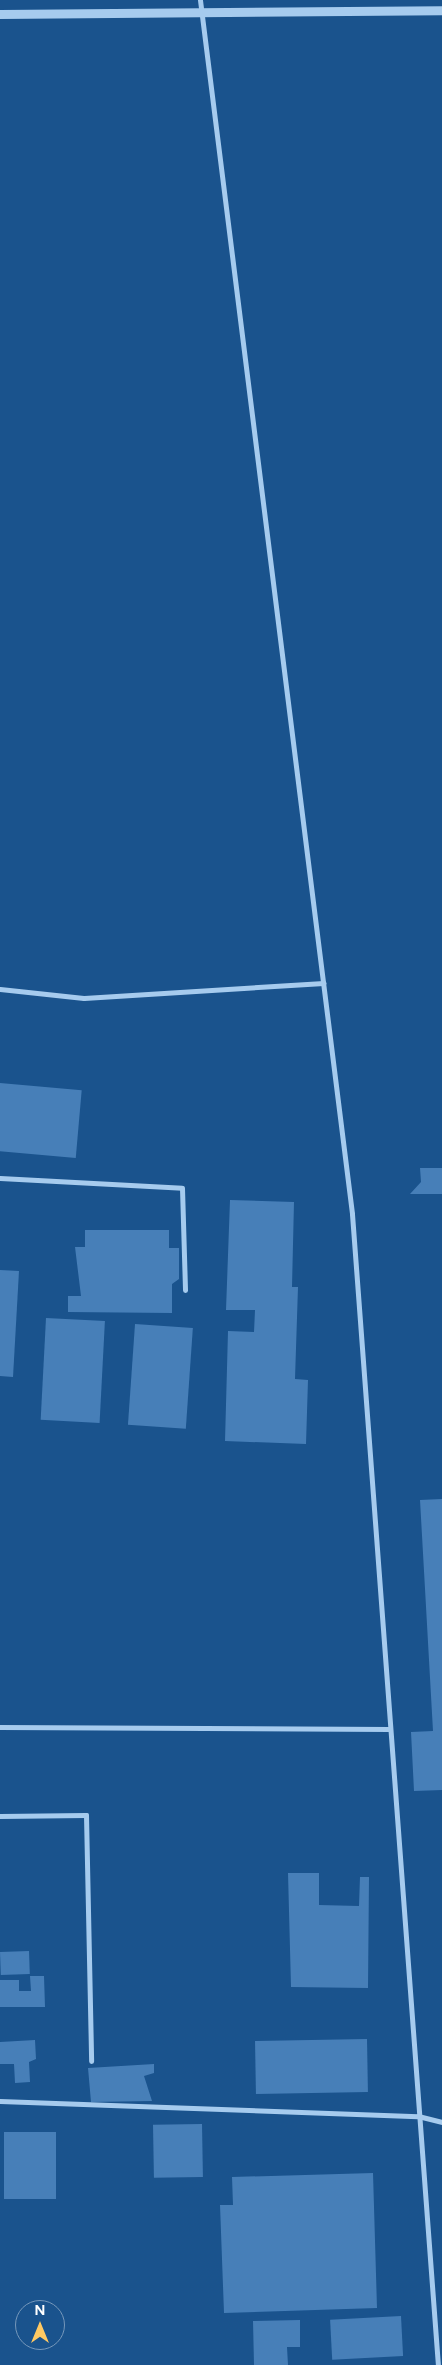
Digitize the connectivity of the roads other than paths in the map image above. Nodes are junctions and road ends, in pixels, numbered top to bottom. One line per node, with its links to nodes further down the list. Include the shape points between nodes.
1 (200, 0): 3 (street)
2 (442, 10): 3 (street)
3 (204, 13): 4 (street); 5 (street)
4 (0, 14)
5 (324, 984): 6 (street, via 84,998); 10 (street, via 352,1214)
6 (0, 989)
7 (0, 1178): 8 (street, via 182,1188)
8 (185, 1290)
9 (0, 1727): 10 (street)
10 (389, 1729): 14 (street)
11 (0, 1816): 12 (street, via 86,1815)
12 (91, 2061)
13 (0, 2101): 14 (street)
14 (418, 2116): 15 (street); 16 (street)
15 (442, 2122)
16 (438, 2365)

